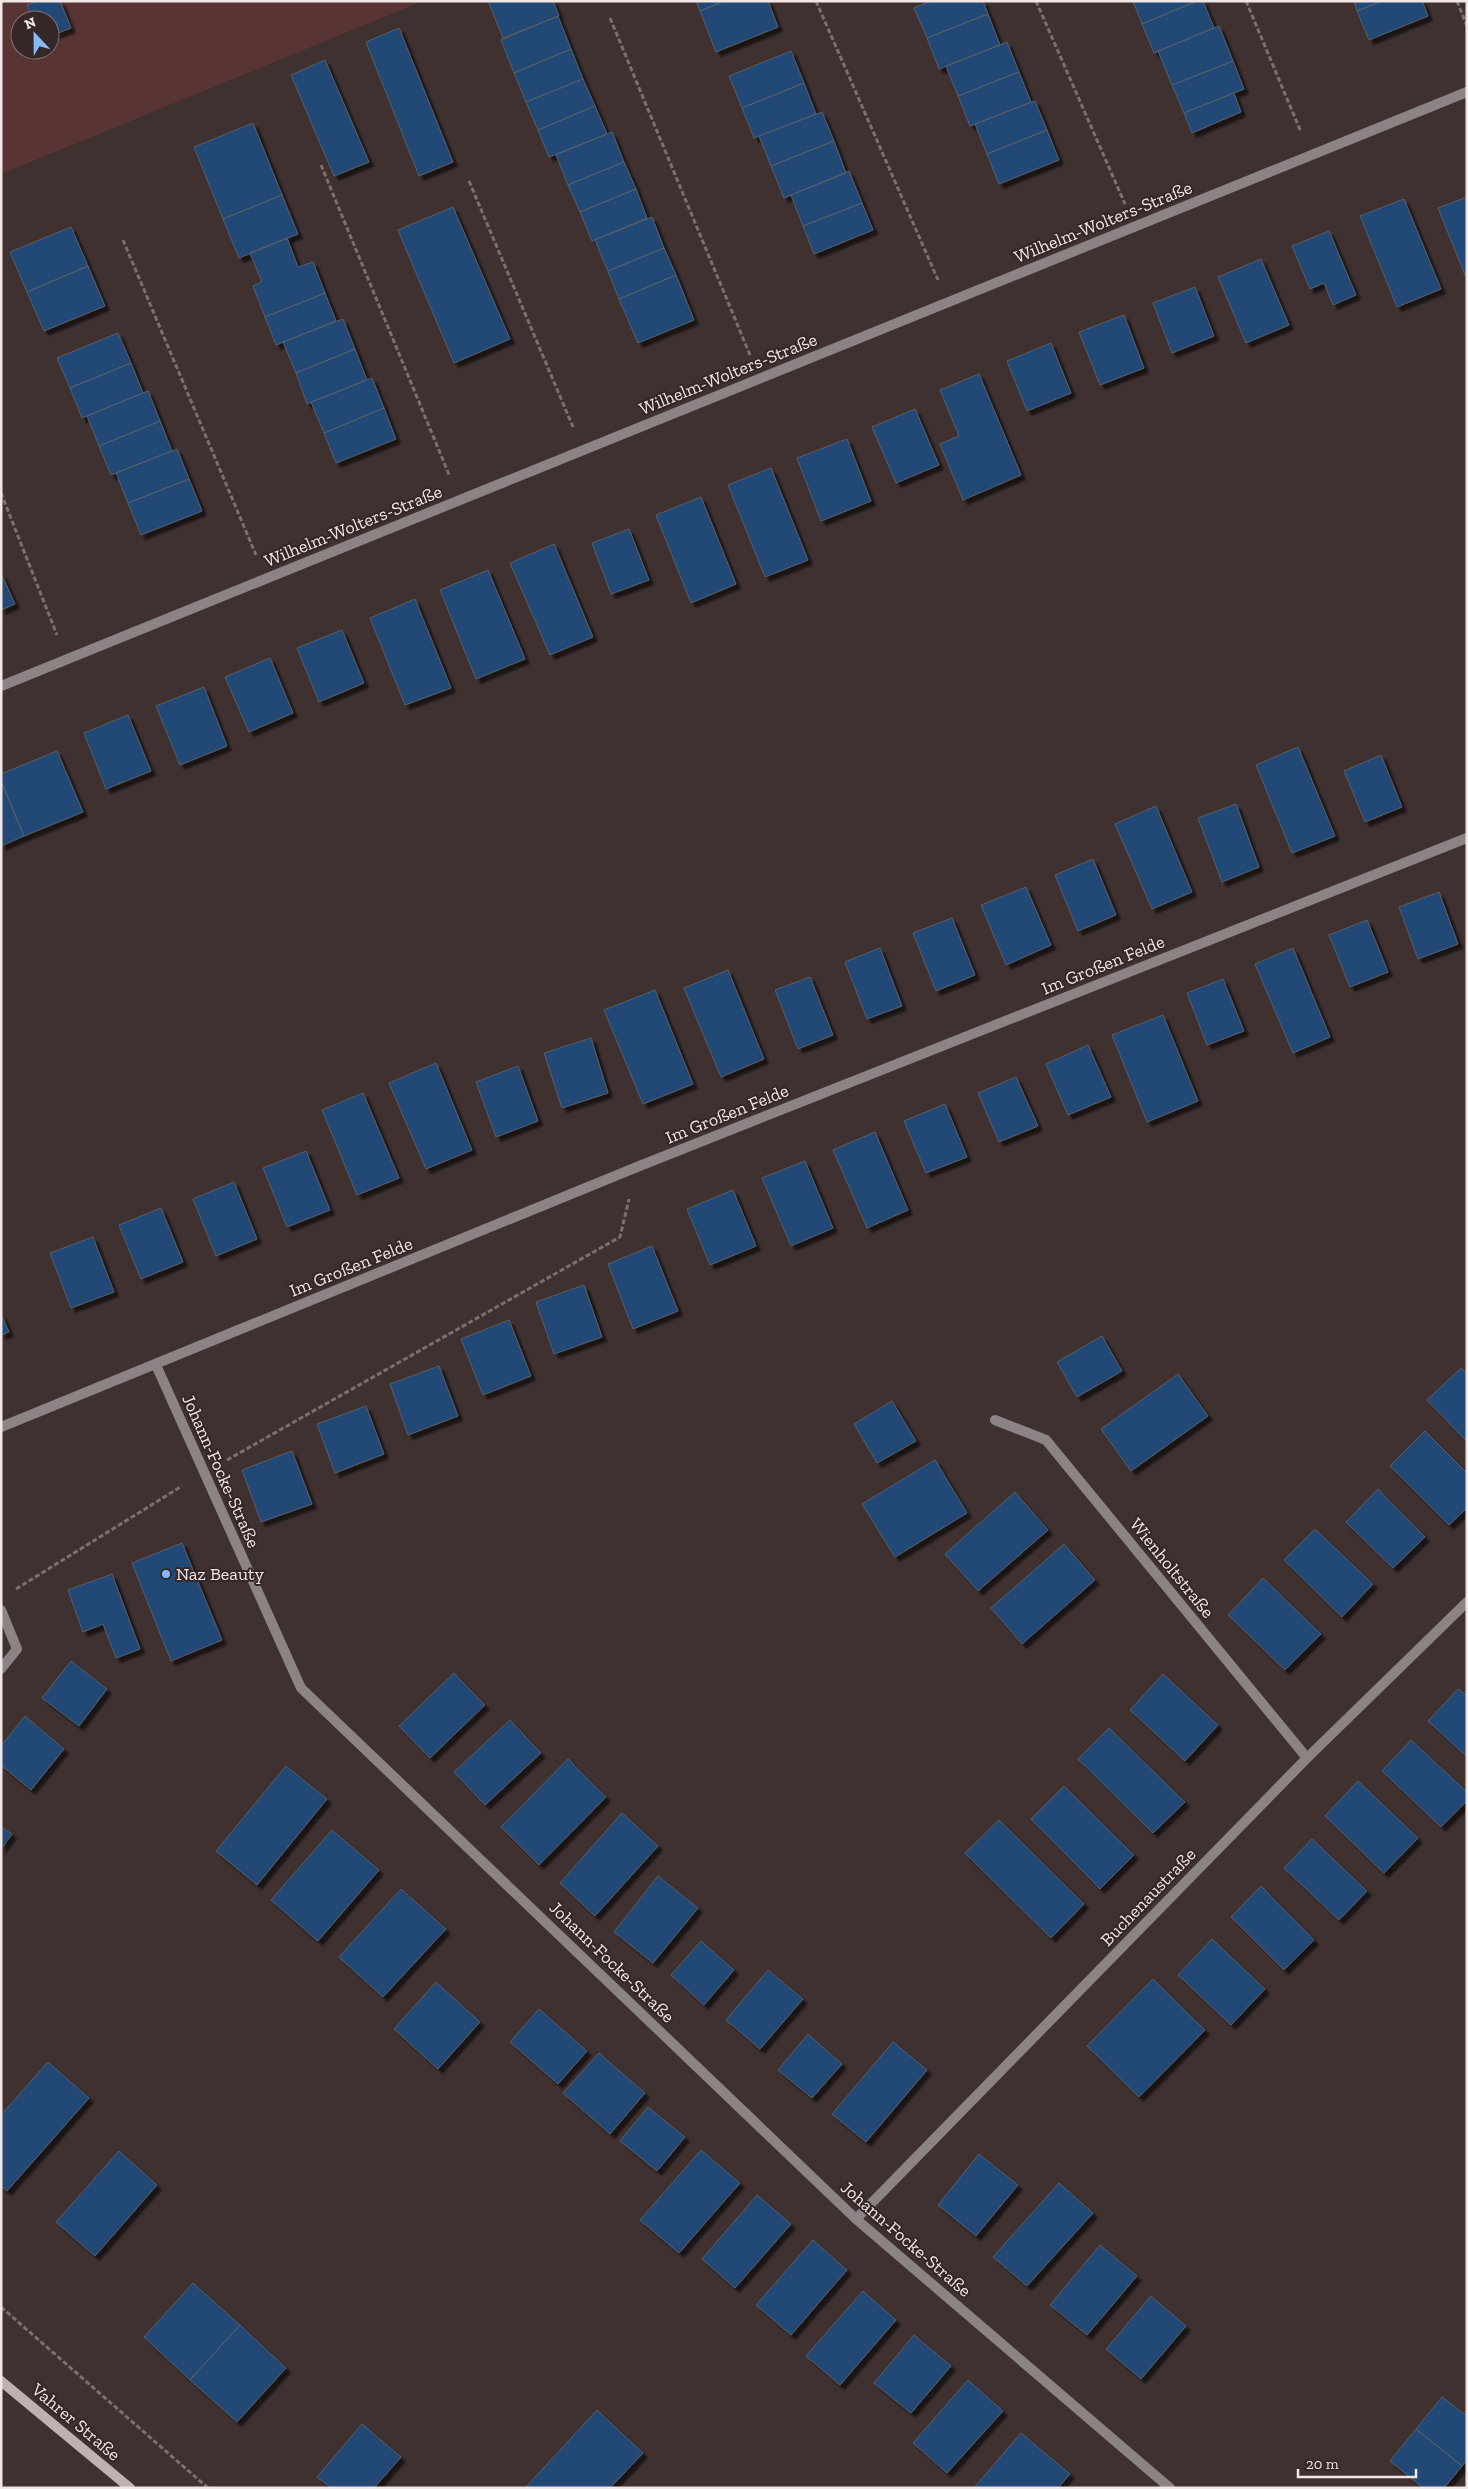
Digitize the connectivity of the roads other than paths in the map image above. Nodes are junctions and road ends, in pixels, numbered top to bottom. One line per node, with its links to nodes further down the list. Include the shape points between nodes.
1 (1467, 92): 2 (street, Wilhelm-Wolters-Straße)
2 (1, 686)
3 (1467, 838): 4 (street, Im Großen Felde, via 637,1167)
4 (156, 1365): 6 (street, Im Großen Felde); 11 (street, Johann-Focke-Straße, via 301,1688)
5 (995, 1420): 10 (street, Wienholtstraße, via 1046,1440)
6 (1, 1427)
7 (1467, 1602): 10 (street, Buchenaustraße)
8 (1, 1610): 9 (street, via 17,1649)
9 (1, 1669)
10 (1307, 1758): 11 (street, Buchenaustraße)
11 (856, 2219): 14 (street, Johann-Focke-Straße)
12 (1, 2381): 13 (main road, Vahrer Straße)
13 (130, 2488)
14 (1170, 2488)

